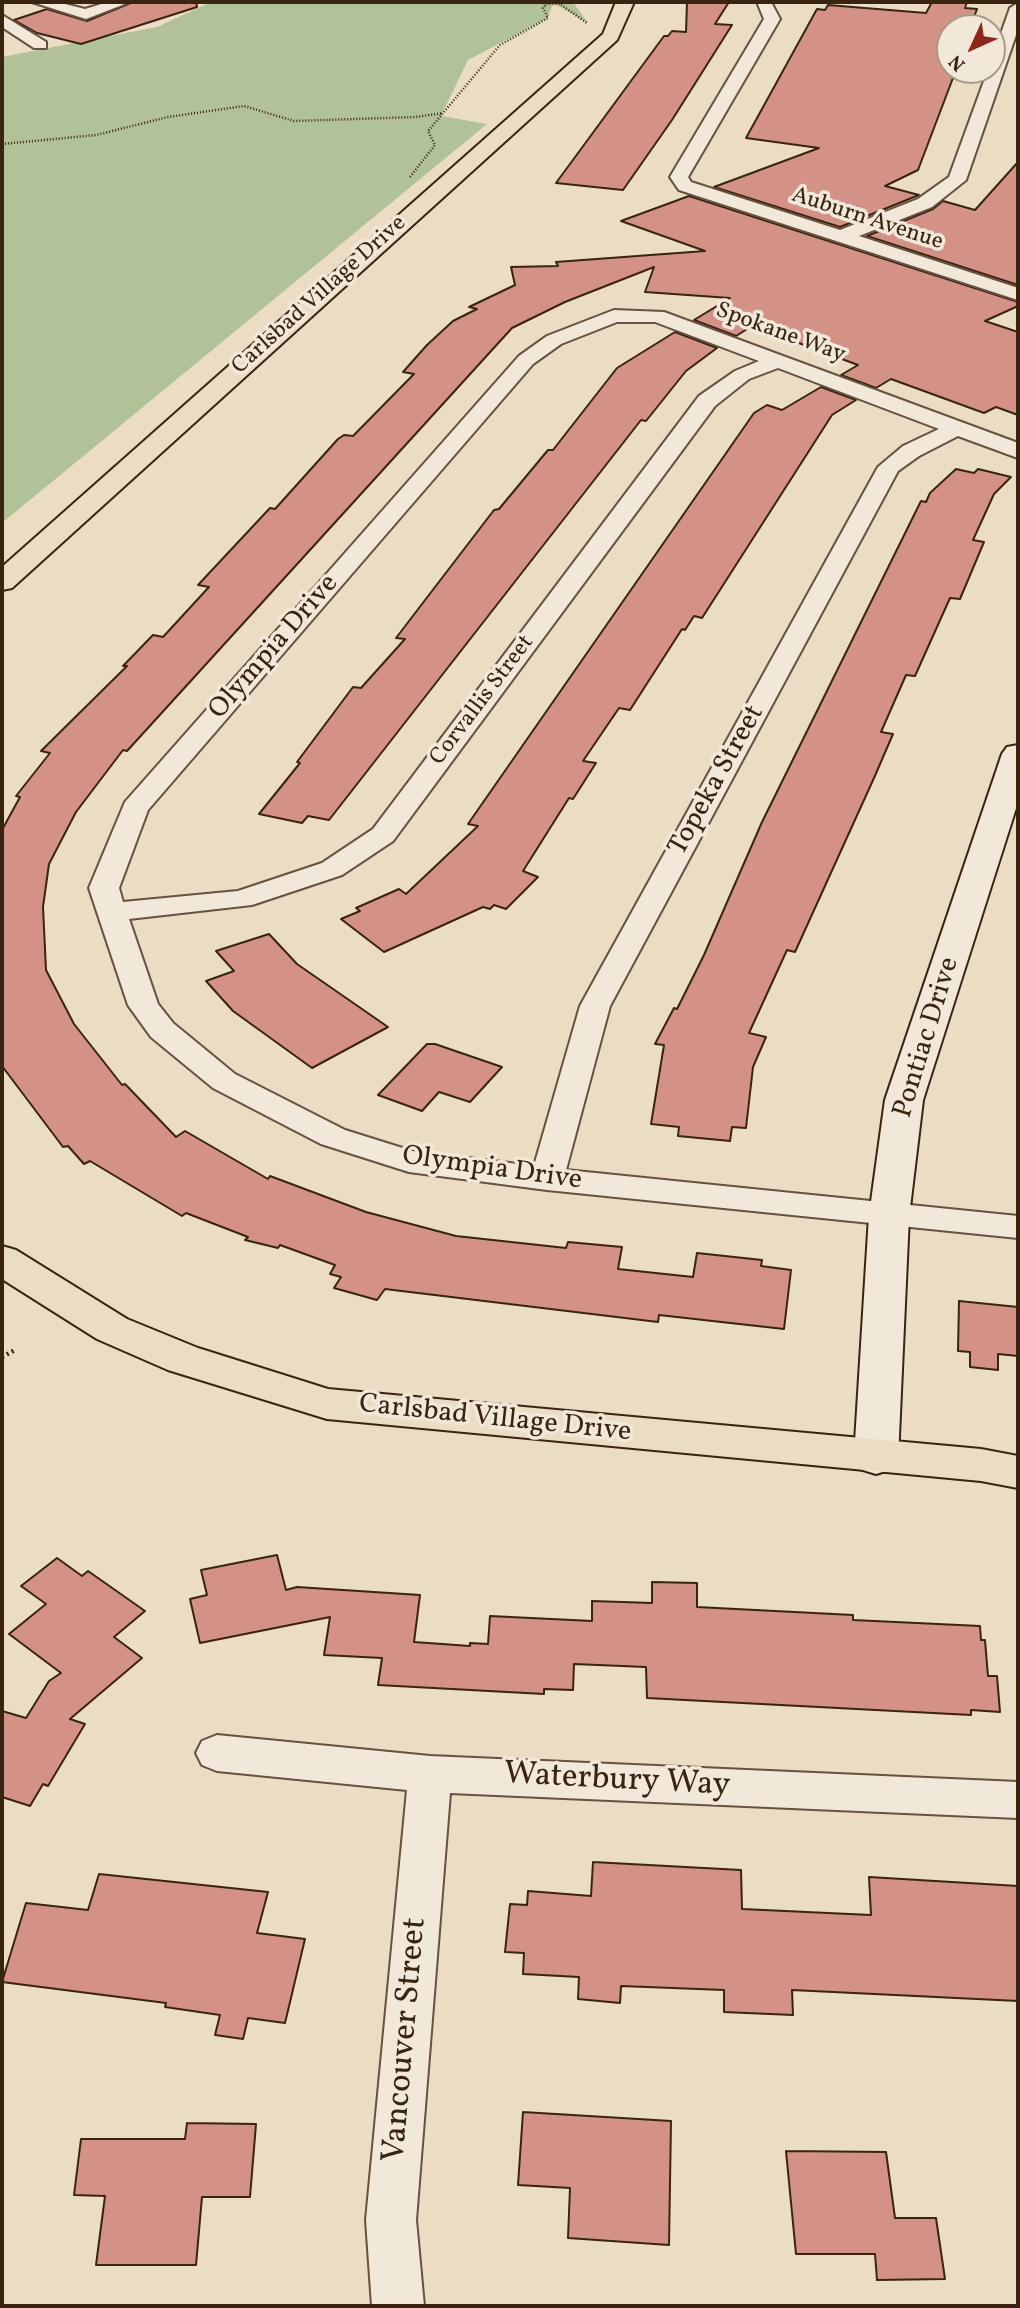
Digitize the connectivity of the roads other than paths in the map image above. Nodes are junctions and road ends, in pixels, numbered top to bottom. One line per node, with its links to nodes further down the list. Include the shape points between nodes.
1 (40, 2): 2 (street, via 86,14)
2 (122, 2)
3 (625, 2): 14 (main road, Carlsbad Village Drive, via 611,36)
4 (764, 2): 8 (street, Auburn Avenue, via 772,19 679,177 685,186)
5 (1018, 8): 8 (street, via 957,180 925,203)
6 (2, 20): 7 (street)
7 (40, 45)
8 (840, 237): 9 (street, Auburn Avenue)
9 (1014, 294)
10 (526, 360): 11 (street, Spokane Way, via 554,340 614,316 657,316); 16 (street, Olympia Drive, via 135,808 104,888)
11 (778, 361): 12 (street, Spokane Way); 16 (street, Corvallis Street, via 742,375 708,401 383,835 332,870 242,899)
12 (958, 428): 13 (street, Spokane Way); 17 (street, Topeka Street, via 889,467 595,1006)
13 (1018, 451)
14 (2, 582)
15 (1018, 754): 18 (main road, Pontiac Drive, via 904,1100)
16 (110, 912): 17 (street, Olympia Drive, via 143,1004 162,1030 224,1081 333,1137 409,1161)
17 (547, 1179): 18 (street, Olympia Drive)
18 (889, 1216): 19 (street, Olympia Drive); 21 (main road, Pontiac Drive)
19 (1018, 1227)
20 (2, 1260): 21 (main road, Carlsbad Village Drive, via 112,1329 183,1359 327,1404)
21 (876, 1458): 22 (main road, Carlsbad Village Drive)
22 (1018, 1472)
23 (217, 1753): 24 (street, Waterbury Way)
24 (430, 1774): 25 (street, Waterbury Way); 26 (street, Vancouver Street, via 391,2220)
25 (1018, 1800)
26 (397, 2306)

